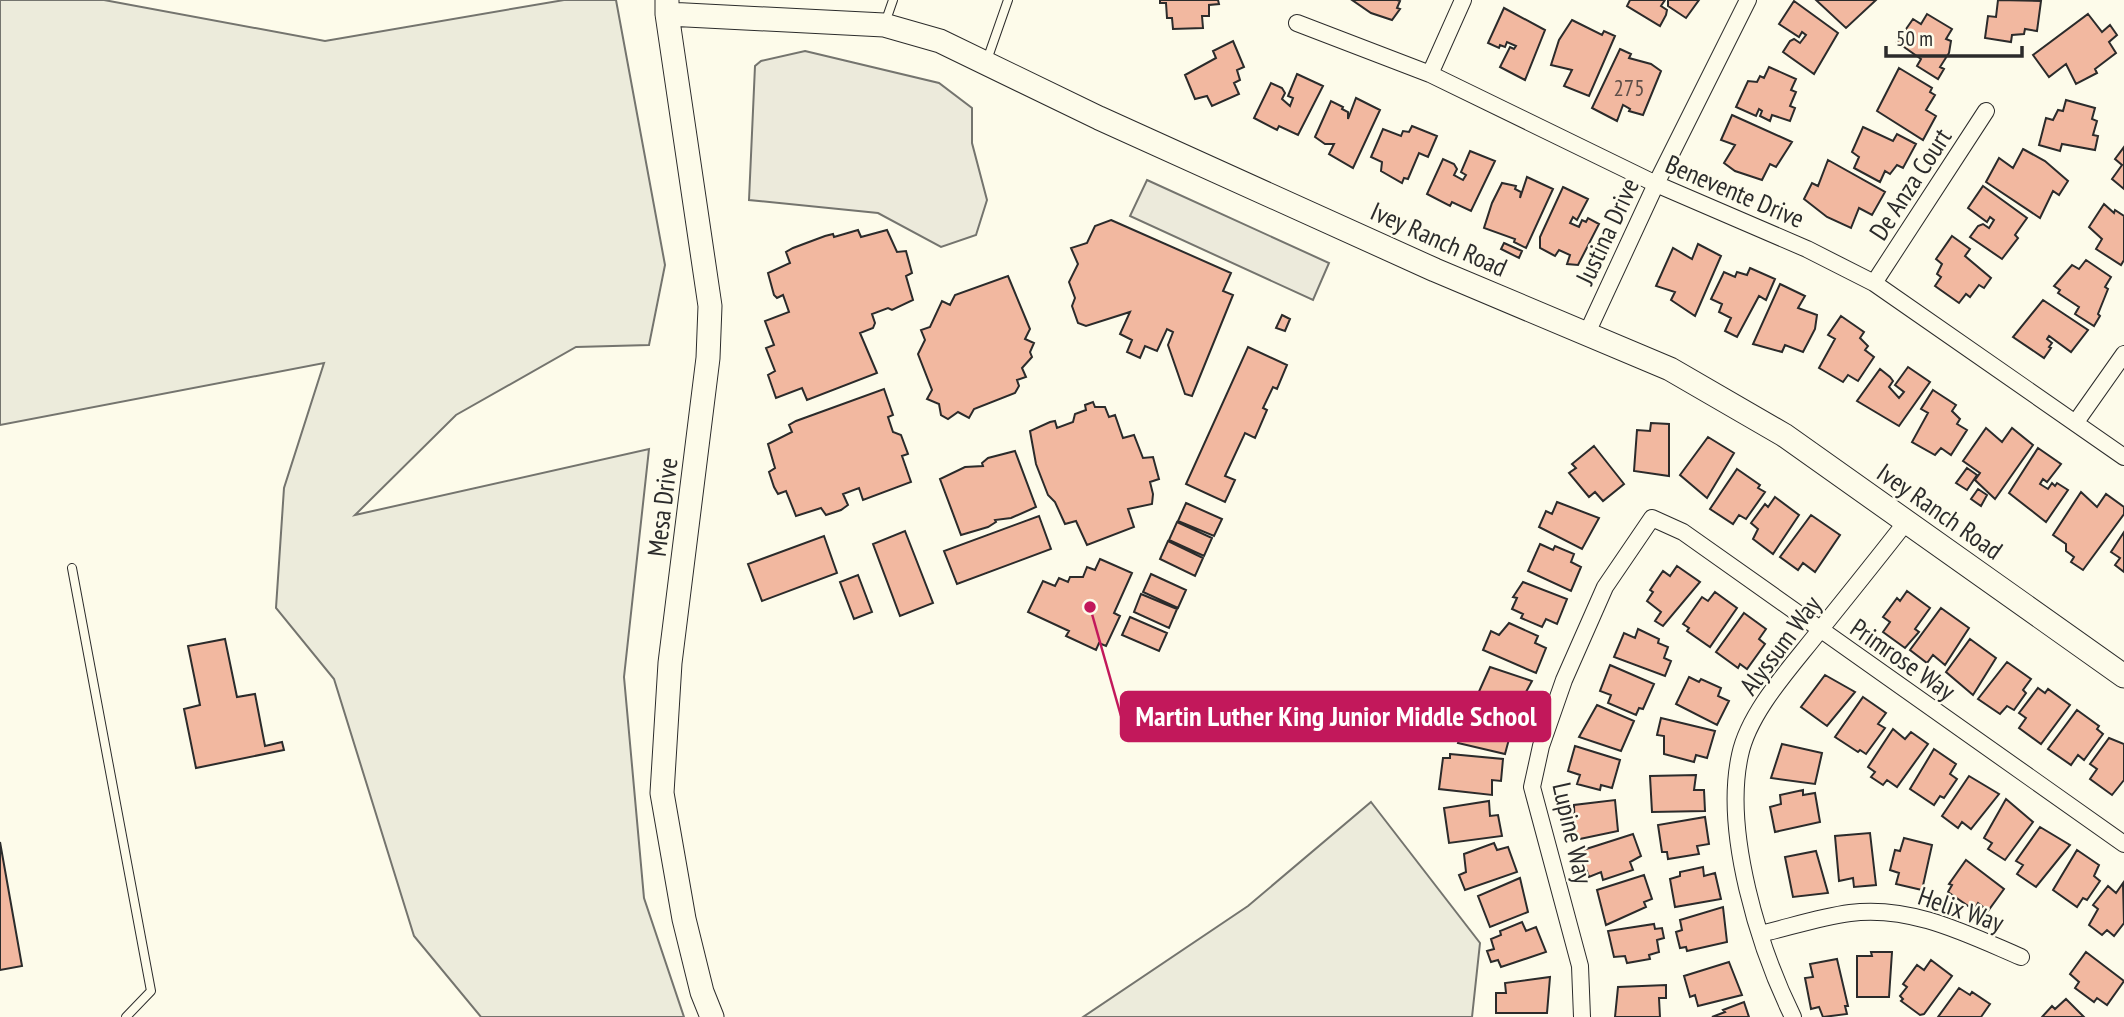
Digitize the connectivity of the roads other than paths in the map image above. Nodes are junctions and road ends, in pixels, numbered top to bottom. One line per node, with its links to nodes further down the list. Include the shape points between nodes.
1 (893, 0): 7 (lane)
2 (1008, 0): 8 (lane)
3 (1464, 0): 9 (street)
4 (1748, 0): 11 (street, Justina Drive)
5 (667, 7): 7 (street, Ivey Ranch Road); 26 (street, Mesa Drive, via 710,306 708,358 670,663 662,793 684,919)
6 (1297, 23): 9 (street, Benevente Drive)
7 (884, 25): 8 (street, Ivey Ranch Road, via 940,41)
8 (986, 63): 13 (street, Ivey Ranch Road, via 1435,270)
9 (1430, 74): 11 (street, Benevente Drive)
10 (1986, 111): 12 (street, De Anza Court)
11 (1656, 184): 12 (street, Benevente Drive); 13 (street, Justina Drive)
12 (1874, 283): 15 (street, Benevente Drive)
13 (1587, 334): 18 (street, Ivey Ranch Road, via 1670,369 1784,435)
14 (2124, 354): 15 (street)
15 (2076, 422): 16 (street, Benevente Drive)
16 (2124, 457)
17 (1653, 518): 20 (street, Primrose Way, via 1683,532); 27 (street, Lupine Way, via 1605,587 1564,680 1532,787 1580,966)
18 (1906, 522): 20 (street, Alyssum Way); 21 (street, Ivey Ranch Road)
19 (72, 568): 25 (lane, via 151,991)
20 (1820, 631): 22 (street, Primrose Way); 23 (street, Alyssum Way, via 1768,694 1740,753 1735,818)
21 (2124, 676)
22 (2124, 844)
23 (1760, 934): 24 (street, Helix Way, via 1851,912 1895,914 1935,921); 28 (street, Alyssum Way, via 1774,980)
24 (2021, 957)
25 (127, 1017)
26 (712, 1017)
27 (1582, 1017)
28 (1793, 1017)

